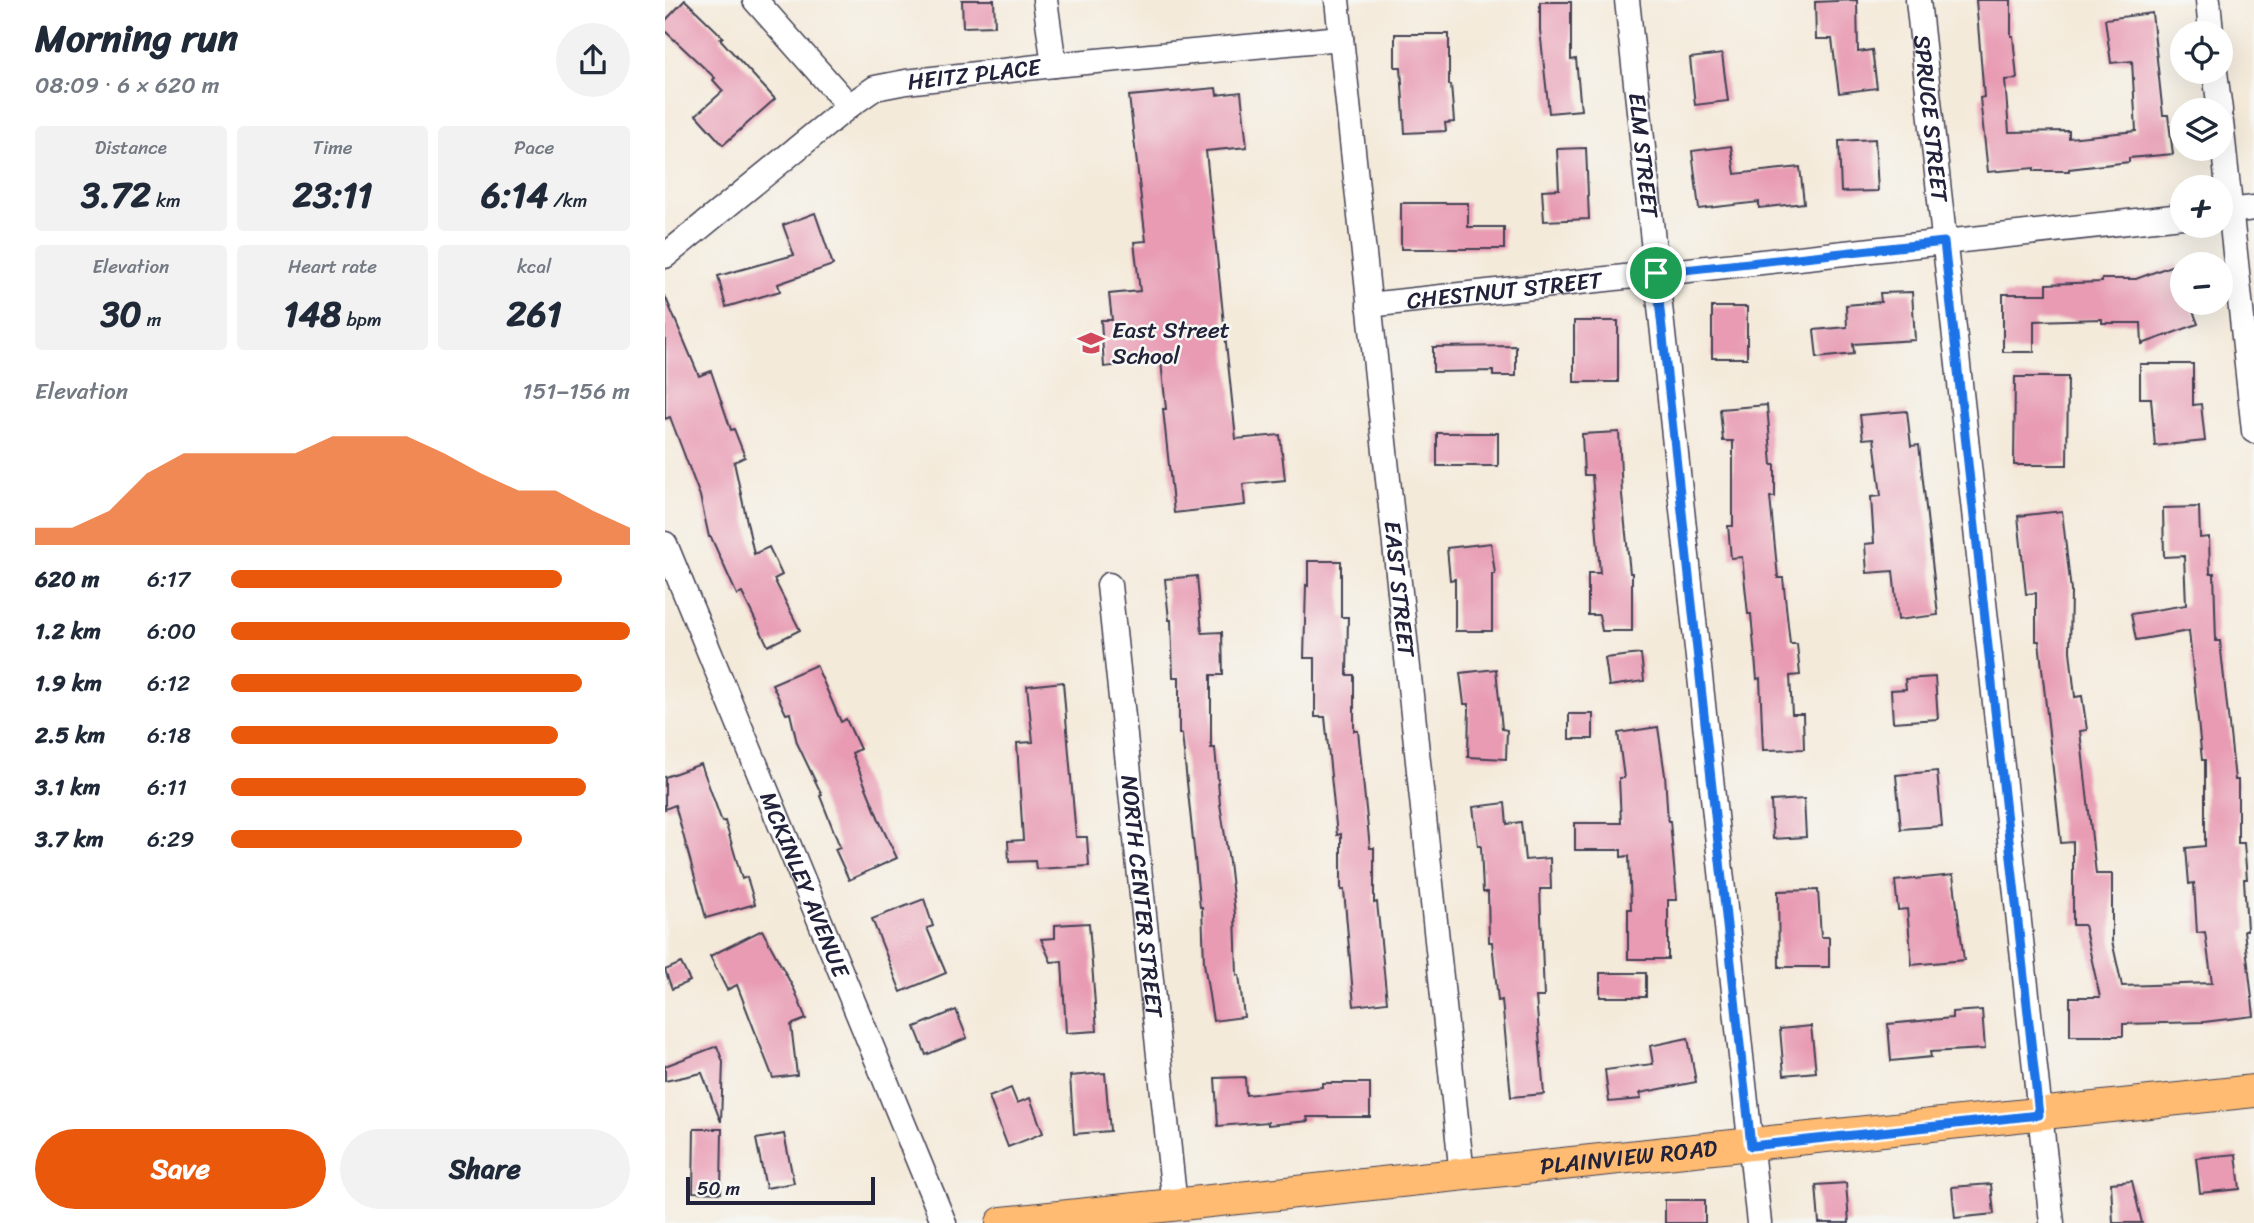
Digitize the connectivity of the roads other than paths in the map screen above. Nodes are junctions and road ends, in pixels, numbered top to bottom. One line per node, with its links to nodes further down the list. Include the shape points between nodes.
1 (755, 0): 10 (street)
2 (1045, 0): 9 (street)
3 (1337, 0): 8 (street, EAST STREET)
4 (1627, 0): 16 (street, ELM STREET)
5 (1917, 0): 14 (street, SPRUCE STREET)
6 (2208, 0): 7 (street)
7 (2210, 21)
8 (1341, 38): 9 (street, HEITZ PLACE); 17 (street, EAST STREET)
9 (1054, 65): 10 (street, HEITZ PLACE, via 874,88)
10 (849, 106): 15 (street, HEITZ PLACE)
11 (2227, 161): 12 (street)
12 (2235, 210): 18 (street)
13 (2170, 217): 14 (street, CHESTNUT STREET)
14 (1944, 242): 16 (street, CHESTNUT STREET); 22 (street, SPRUCE STREET)
15 (665, 256)
16 (1656, 273): 17 (street, CHESTNUT STREET); 23 (street, ELM STREET)
17 (1369, 305): 24 (street, EAST STREET)
18 (2254, 431)
19 (665, 544): 26 (street, MCKINLEY AVENUE)
20 (1109, 586): 25 (street, NORTH CENTER STREET)
21 (2254, 1091): 22 (main road, PLAINVIEW ROAD)
22 (2039, 1115): 23 (main road, PLAINVIEW ROAD); 29 (street, SPRUCE STREET)
23 (1751, 1146): 24 (main road, PLAINVIEW ROAD); 28 (street, ELM STREET)
24 (1462, 1175): 25 (main road, PLAINVIEW ROAD)
25 (1175, 1206): 27 (main road, PLAINVIEW ROAD)
26 (944, 1223)
27 (1002, 1223)
28 (1759, 1223)
29 (2052, 1223)

